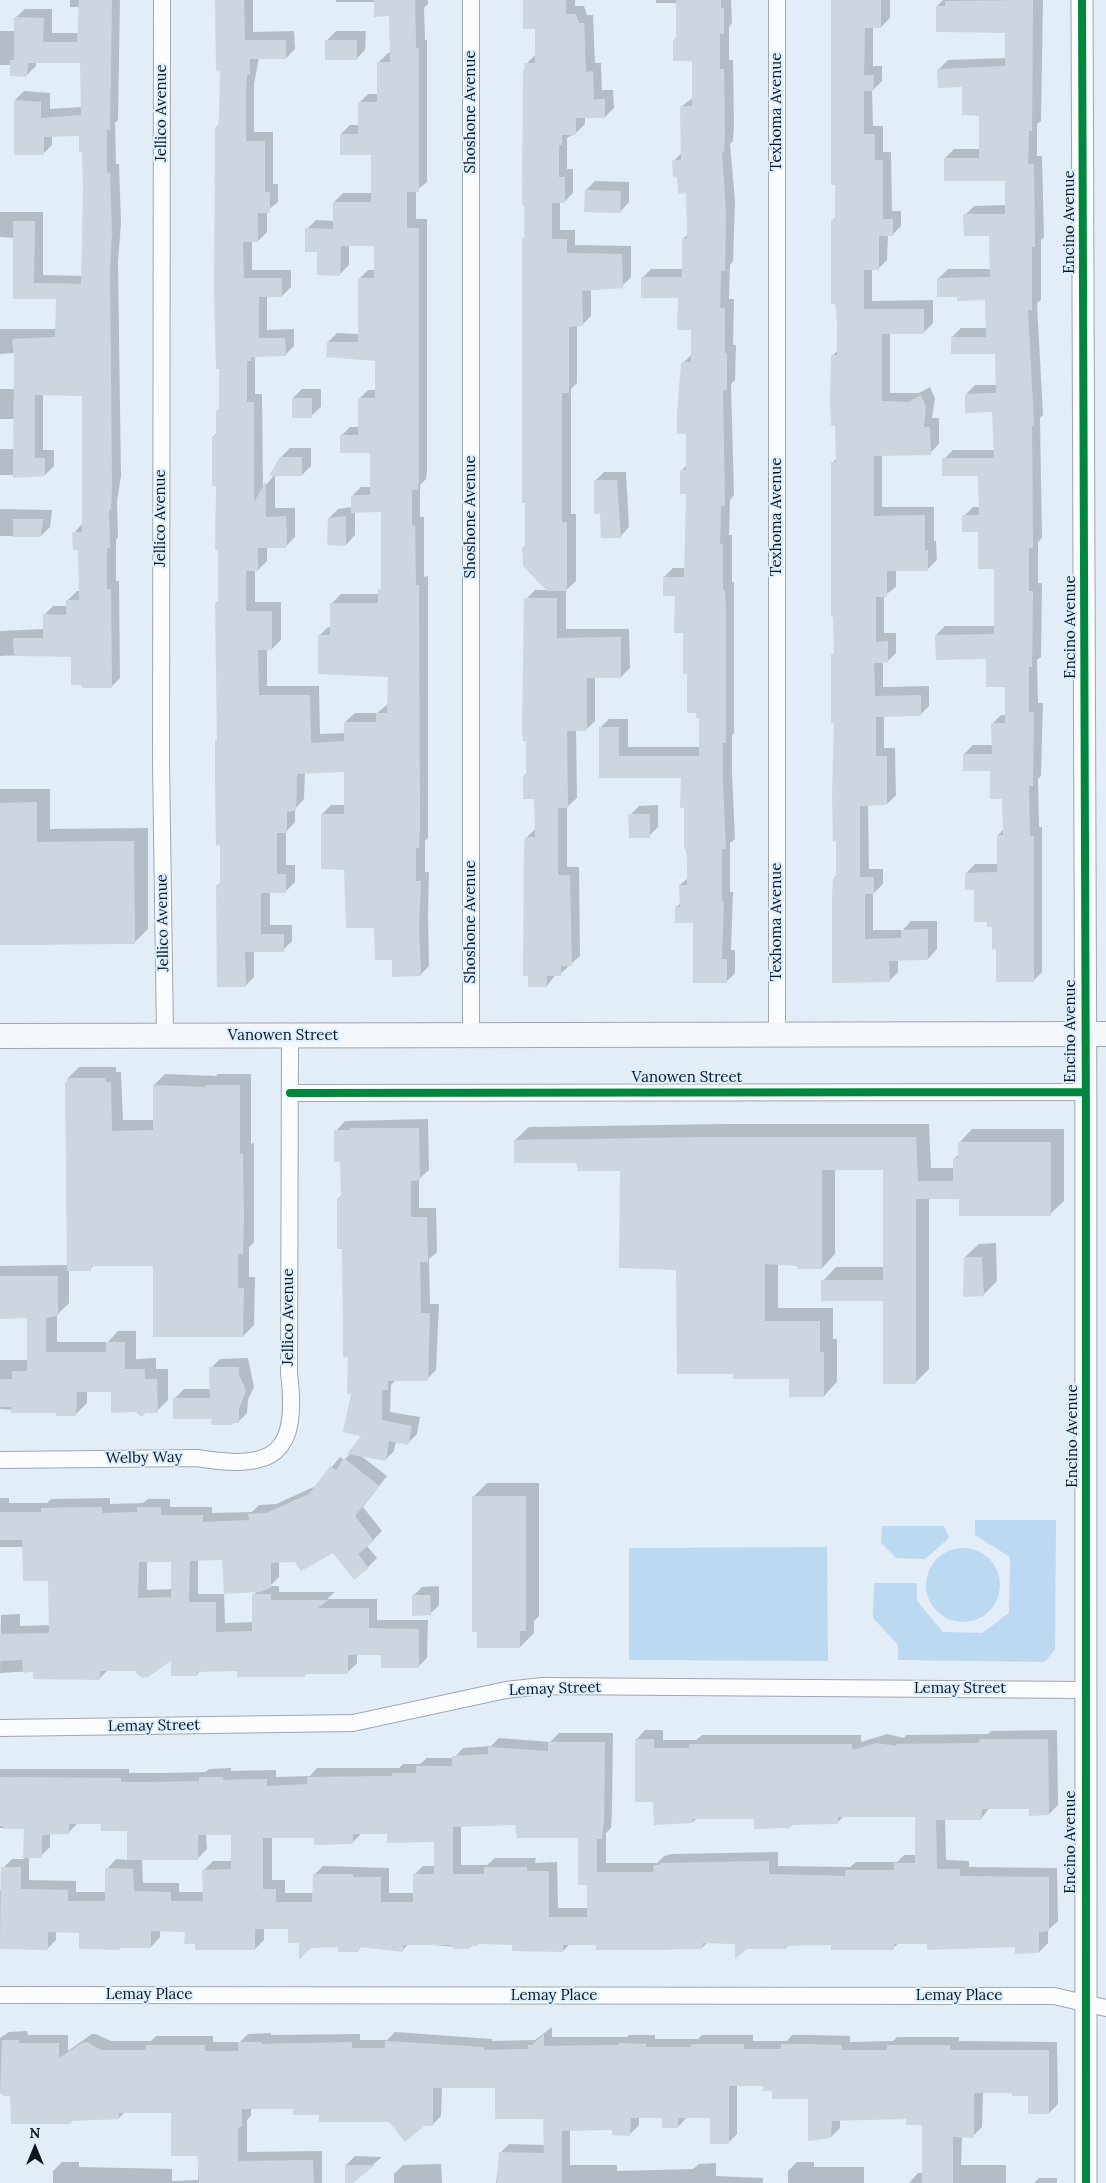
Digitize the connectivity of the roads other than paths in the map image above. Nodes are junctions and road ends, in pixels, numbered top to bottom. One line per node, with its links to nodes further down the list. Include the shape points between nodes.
1 (162, 0): 9 (street, Jellico Avenue, via 161,761)
2 (471, 0): 6 (street, Shoshone Avenue)
3 (777, 0): 7 (street, Texhoma Avenue)
4 (1082, 0): 5 (street, Encino Avenue)
5 (1096, 1034): 7 (main road, Vanowen Street); 11 (street, Encino Avenue)
6 (471, 1035): 7 (main road, Vanowen Street); 10 (main road, Vanowen Street)
7 (777, 1035)
8 (0, 1036): 9 (main road, Vanowen Street)
9 (165, 1036): 10 (main road, Vanowen Street)
10 (290, 1036): 12 (street, Jellico Avenue)
11 (1085, 1092): 12 (street, Vanowen Street); 15 (street, Encino Avenue)
12 (290, 1093): 13 (street, Jellico Avenue, via 289,1373 292,1414)
13 (282, 1445): 14 (street, Welby Way, via 270,1457 251,1462 197,1458)
14 (0, 1460)
15 (1084, 1690): 16 (street, Lemay Street, via 542,1686 506,1690 353,1723); 18 (street, Encino Avenue)
16 (0, 1728)
17 (0, 1995): 18 (street, Lemay Place, via 1054,1996)
18 (1096, 2005): 19 (street, Encino Avenue)
19 (1086, 2183)

